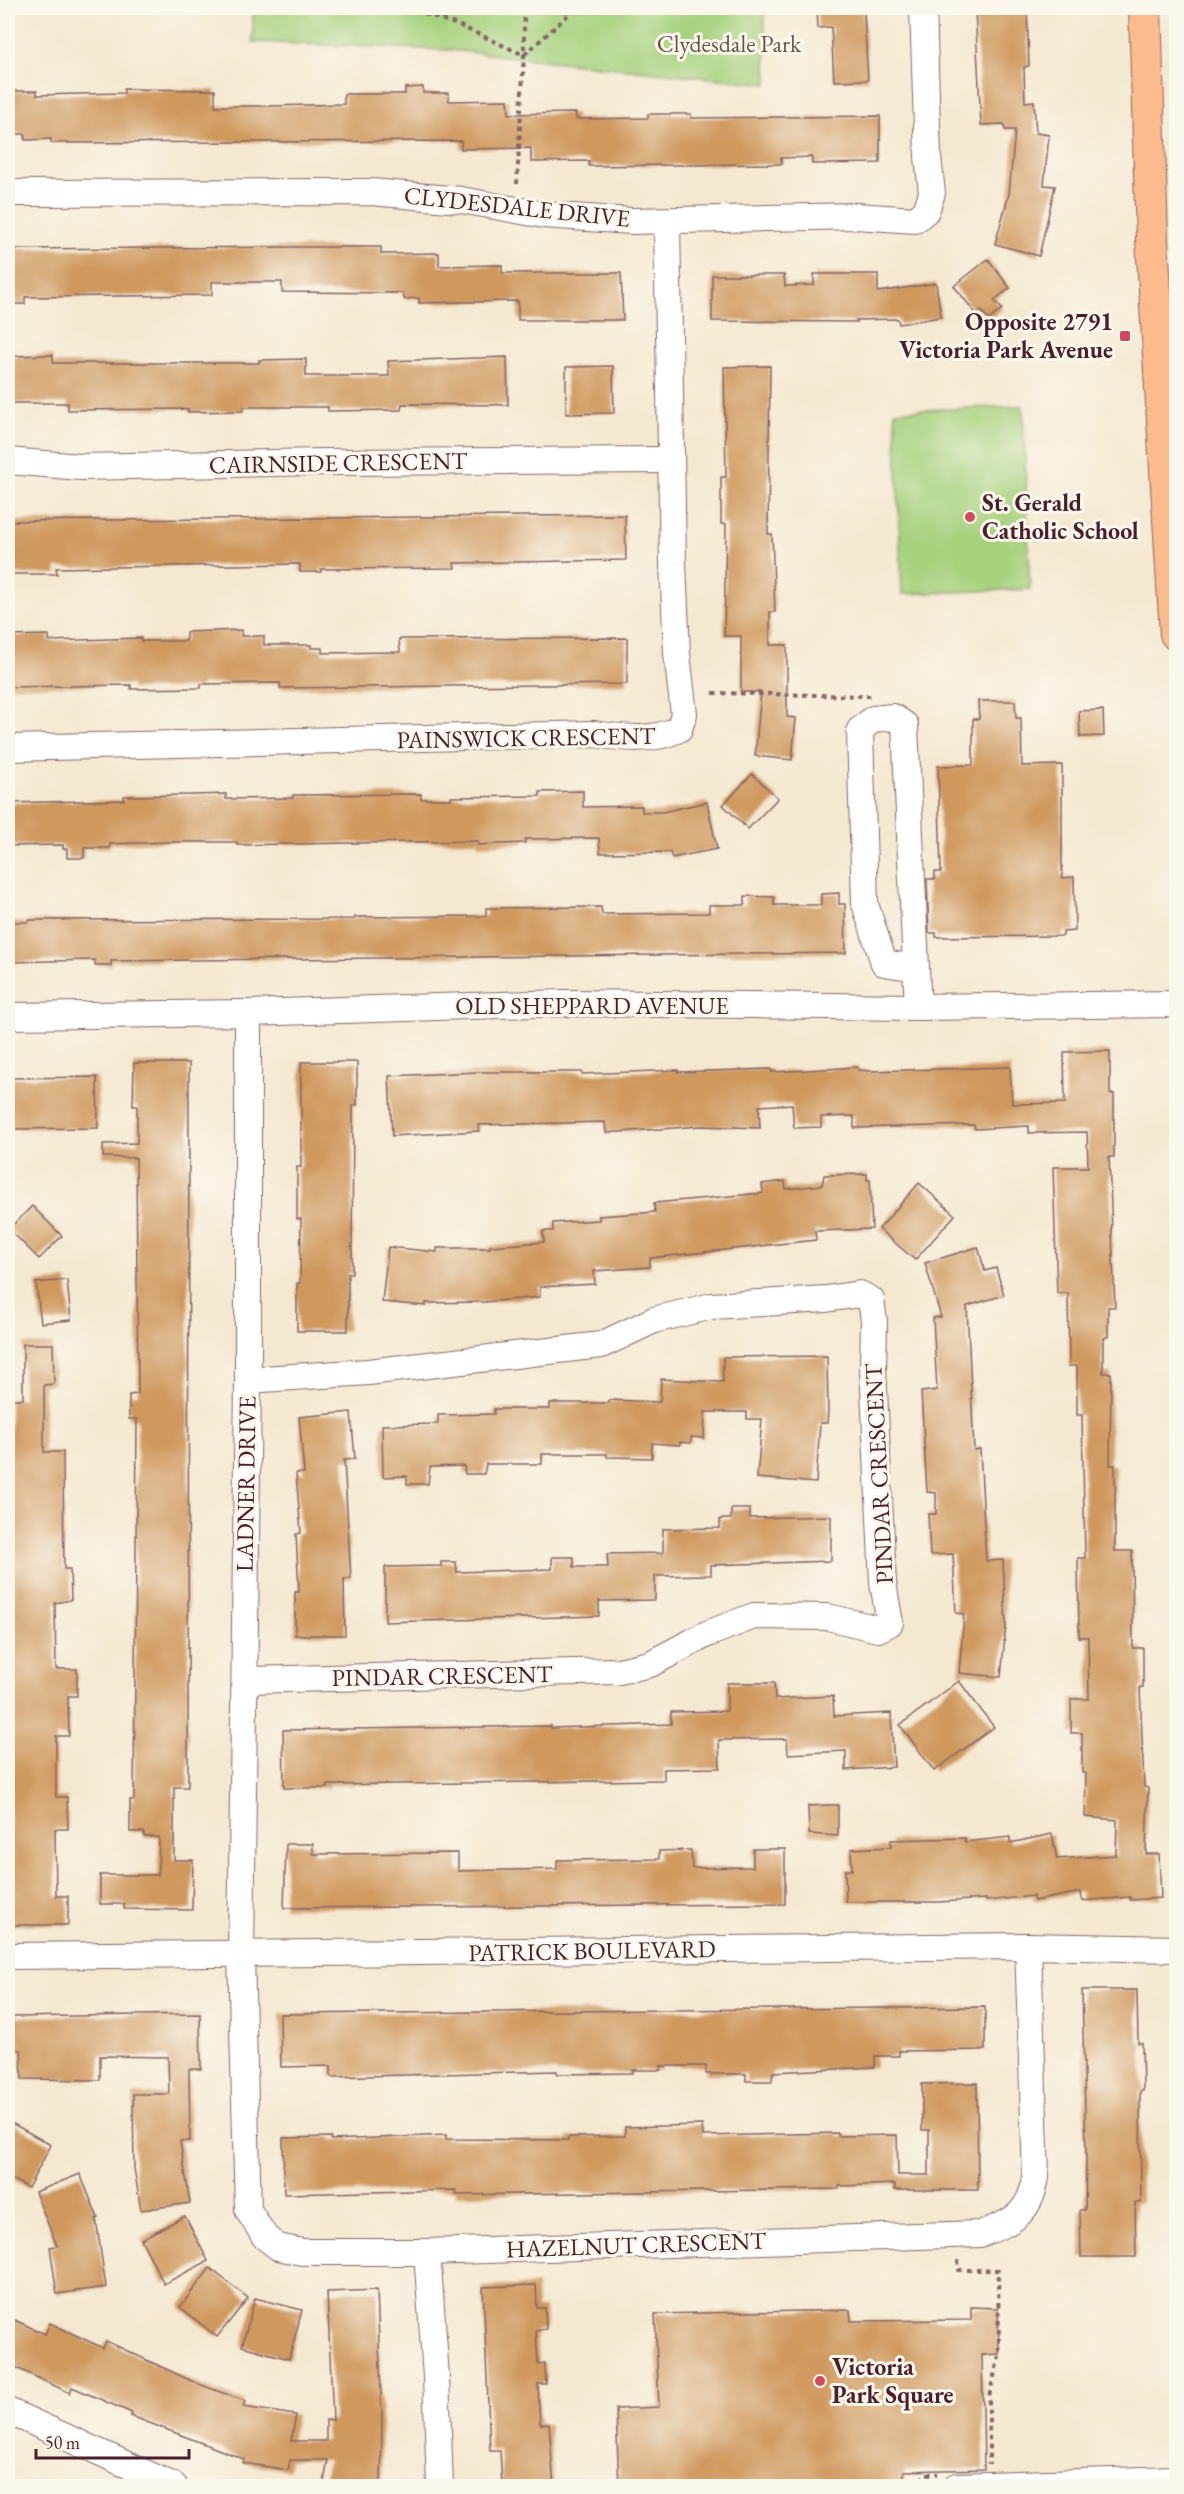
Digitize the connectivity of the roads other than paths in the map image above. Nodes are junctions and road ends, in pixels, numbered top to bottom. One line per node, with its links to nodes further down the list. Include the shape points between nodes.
1 (923, 8): 4 (street, CLYDESDALE DRIVE, via 932,194 926,211 915,220 856,216)
2 (1145, 8): 7 (main road, via 1152,240)
3 (8, 193): 4 (street, CLYDESDALE DRIVE, via 371,192 461,200 544,215)
4 (667, 222): 5 (street, PAINSWICK CRESCENT)
5 (669, 460): 6 (street, CAIRNSIDE CRESCENT, via 81,467); 8 (street, PAINSWICK CRESCENT, via 676,654 684,714 679,729 664,737 594,734)
6 (8, 461)
7 (1176, 634)
8 (8, 748)
9 (916, 968): 9 (street, via 905,725 893,717 873,719 860,730 865,904 884,963); 11 (street)
10 (1176, 1004): 11 (street, OLD SHEPPARD AVENUE)
11 (918, 1007): 12 (street, OLD SHEPPARD AVENUE, via 567,1003)
12 (248, 1013): 13 (street, OLD SHEPPARD AVENUE); 14 (street, LADNER DRIVE)
13 (8, 1016)
14 (248, 1380): 15 (street, LADNER DRIVE); 15 (street, PINDAR CRESCENT, via 368,1372 601,1345 654,1320 712,1306 860,1294 871,1300 874,1321 883,1583 890,1623 878,1629 828,1617 754,1616 707,1634 650,1664 619,1671)
15 (244, 1680): 18 (street, LADNER DRIVE)
16 (1028, 1946): 17 (street, PATRICK BOULEVARD); 18 (street, PATRICK BOULEVARD); 20 (street, HAZELNUT CRESCENT, via 1036,2177 1032,2199 1009,2224 980,2234)
17 (1176, 1949)
18 (241, 1955): 19 (street, PATRICK BOULEVARD); 20 (street, HAZELNUT CRESCENT, via 248,2210 256,2225 278,2247 302,2252)
19 (8, 1956)
20 (427, 2252): 25 (street)
21 (8, 2411): 24 (street)
22 (1176, 2479): 23 (street)
23 (952, 2480)
24 (174, 2487)
25 (440, 2487)

